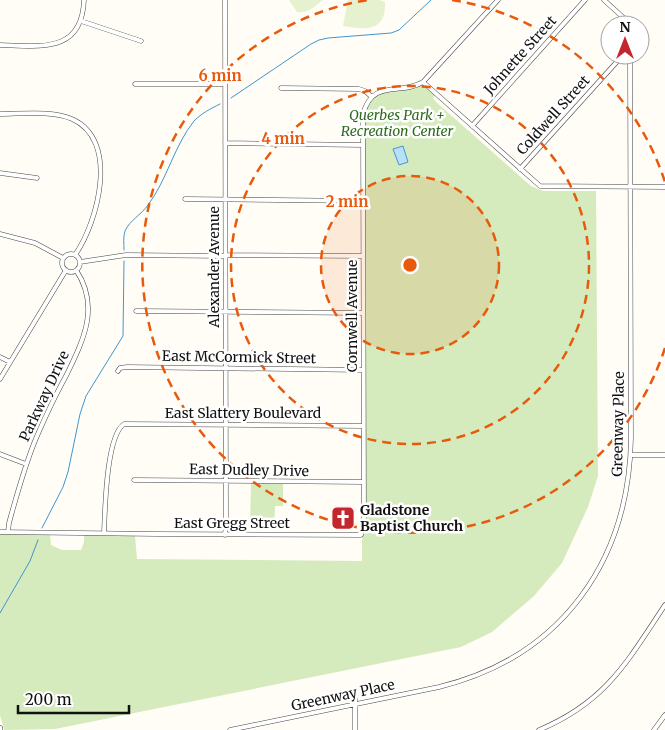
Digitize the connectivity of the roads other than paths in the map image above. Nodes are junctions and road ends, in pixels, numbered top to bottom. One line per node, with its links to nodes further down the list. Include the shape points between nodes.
1 (84, 0): 7 (street)
2 (225, 0): 14 (street, Alexander Avenue)
3 (498, 0): 12 (street)
4 (585, 0): 18 (street, Johnette Street)
5 (604, 0): 6 (street)
6 (620, 15)
7 (81, 21): 8 (street); 9 (street, via 65,40 52,45)
8 (142, 40)
9 (0, 45)
10 (614, 65): 21 (street, Coldwell Street)
11 (630, 65): 24 (street, Greenway Place)
12 (424, 82): 16 (street, via 410,88 388,89); 18 (street)
13 (135, 84): 14 (street)
14 (225, 84): 19 (street, Alexander Avenue)
15 (282, 88): 16 (street, via 359,89)
16 (372, 97): 20 (street, Cornwell Avenue, via 363,114)
17 (0, 114): 30 (street, via 62,116 80,123 95,141 99,155 96,209 84,242)
18 (472, 126): 21 (street)
19 (225, 143): 20 (street); 27 (street, Alexander Avenue)
20 (363, 145): 28 (street, Cornwell Avenue)
21 (520, 169): 24 (street, via 542,186)
22 (0, 173): 23 (street)
23 (37, 178)
24 (630, 187): 25 (street); 49 (street, Greenway Place)
25 (665, 187)
26 (185, 199): 27 (street)
27 (225, 199): 28 (street); 31 (street, Alexander Avenue)
28 (362, 201): 32 (street, Cornwell Avenue)
29 (0, 234): 33 (street, via 35,243)
30 (75, 255): 33 (street); 34 (street)
31 (225, 255): 32 (street); 34 (street, via 126,255); 38 (street, Alexander Avenue)
32 (363, 256): 39 (street, Cornwell Avenue)
33 (63, 258): 35 (street)
34 (80, 262): 36 (street)
35 (66, 270): 36 (street); 41 (street)
36 (76, 270): 51 (street, Parkway Drive, via 87,294 85,331)
37 (136, 311): 38 (street)
38 (225, 312): 39 (street); 42 (street, Alexander Avenue)
39 (363, 313): 43 (street, Cornwell Avenue)
40 (0, 357): 41 (street)
41 (10, 362): 45 (street)
42 (225, 368): 43 (street, East McCormick Street); 44 (street, East McCormick Street, via 127,367); 46 (street, Alexander Avenue)
43 (363, 370): 47 (street, Cornwell Avenue)
44 (118, 371)
45 (0, 379)
46 (225, 424): 47 (street, East Slattery Boulevard); 53 (street, Alexander Avenue); 57 (street, East Slattery Boulevard, via 122,425 109,458)
47 (364, 426): 54 (street, Cornwell Avenue)
48 (0, 454): 51 (street)
49 (631, 455): 50 (street); 62 (street, Greenway Place, via 626,498 610,548 586,591 551,629 510,659 471,678)
50 (665, 455)
51 (26, 464): 56 (street, Parkway Drive)
52 (134, 480): 53 (street, East Dudley Drive)
53 (225, 480): 54 (street, East Dudley Drive); 58 (street, Alexander Avenue)
54 (364, 482): 59 (street, Cornwell Avenue, via 363,530)
55 (0, 532): 56 (street, East Gregg Street)
56 (8, 532): 57 (street, East Gregg Street)
57 (104, 533): 58 (street, East Gregg Street)
58 (225, 535): 59 (street, East Gregg Street)
59 (360, 535)
60 (665, 605): 66 (street, via 608,685 570,715)
61 (355, 699): 62 (street)
62 (355, 704): 64 (street, Greenway Place); 65 (street)
63 (665, 715): 67 (street)
64 (230, 730)
65 (355, 730)
66 (539, 730)
67 (654, 730)

